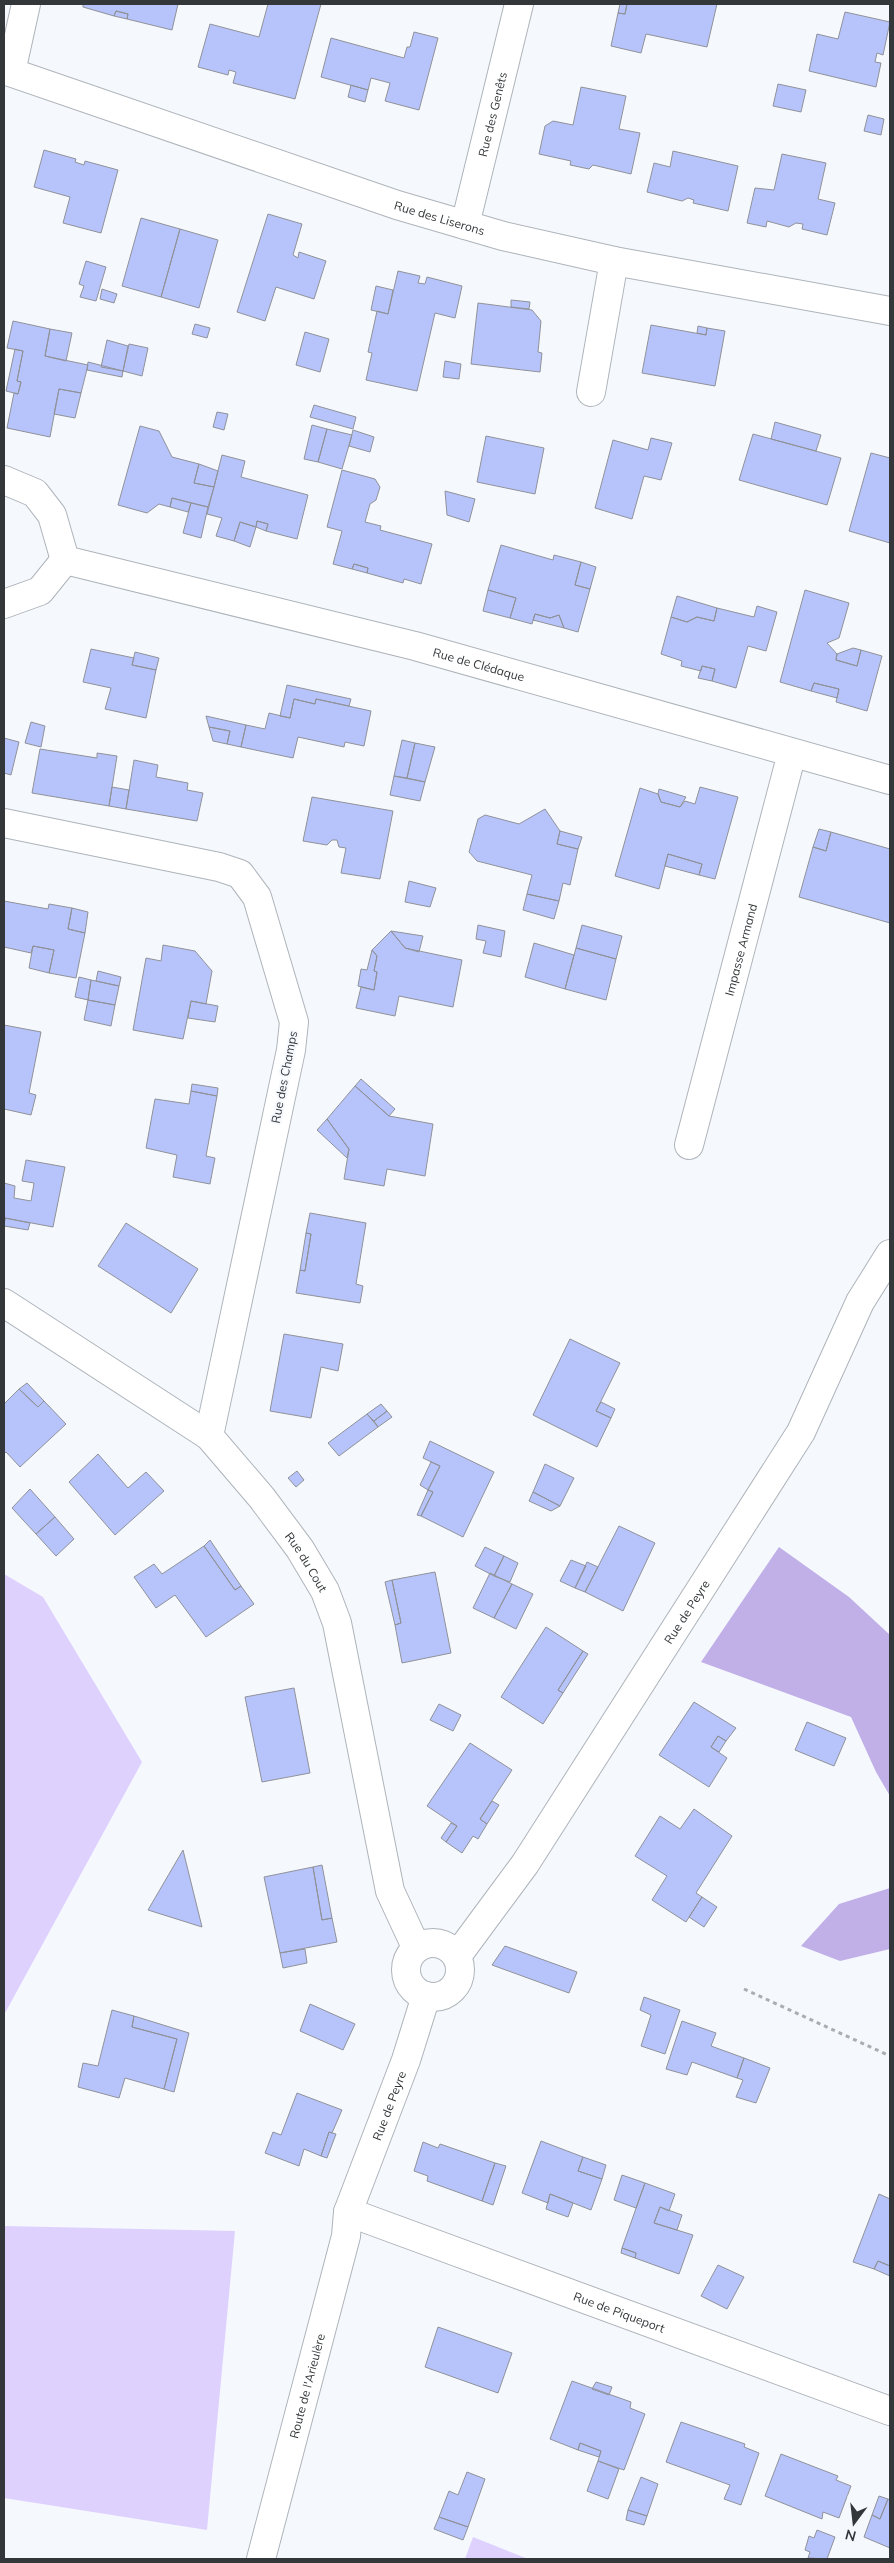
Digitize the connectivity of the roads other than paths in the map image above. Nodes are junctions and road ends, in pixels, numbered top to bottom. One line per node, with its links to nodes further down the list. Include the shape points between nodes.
1 (26, 4): 3 (street)
2 (519, 4): 4 (street, Rue des Genêts)
3 (7, 71): 4 (street, Rue des Liserons)
4 (465, 225): 5 (street, Rue des Liserons)
5 (614, 261): 6 (street, Rue des Liserons); 7 (street)
6 (890, 311)
7 (591, 392)
8 (4, 480): 9 (street, via 35,493 52,515)
9 (64, 560): 10 (street, via 40,590); 11 (street, Rue de Clédaque, via 415,646)
10 (4, 604)
11 (792, 753): 12 (street, Rue de Clédaque); 14 (street, Impasse Armand)
12 (890, 780)
13 (4, 823): 17 (street, Rue des Champs, via 219,867 240,874 258,897 294,1022 291,1050)
14 (689, 1146)
15 (890, 1254): 19 (street, Rue de Peyre, via 860,1302 801,1432 526,1864)
16 (4, 1303): 17 (street, Rue du Cout)
17 (209, 1436): 18 (street, Rue du Cout, via 262,1498 326,1591 346,1663 390,1891)
18 (416, 1947): 19 (street, via 438,1943 446,1945); 20 (street, via 407,1959 405,1975 412,1989)
19 (457, 1956): 20 (street, via 458,1980 450,1991 439,1997)
20 (426, 1996): 21 (street, Rue de Peyre, via 406,2060)
21 (348, 2212): 22 (street, Rue de Piqueport); 23 (street, Route de l'Arieulère, via 346,2236)
22 (890, 2411)
23 (261, 2559)

